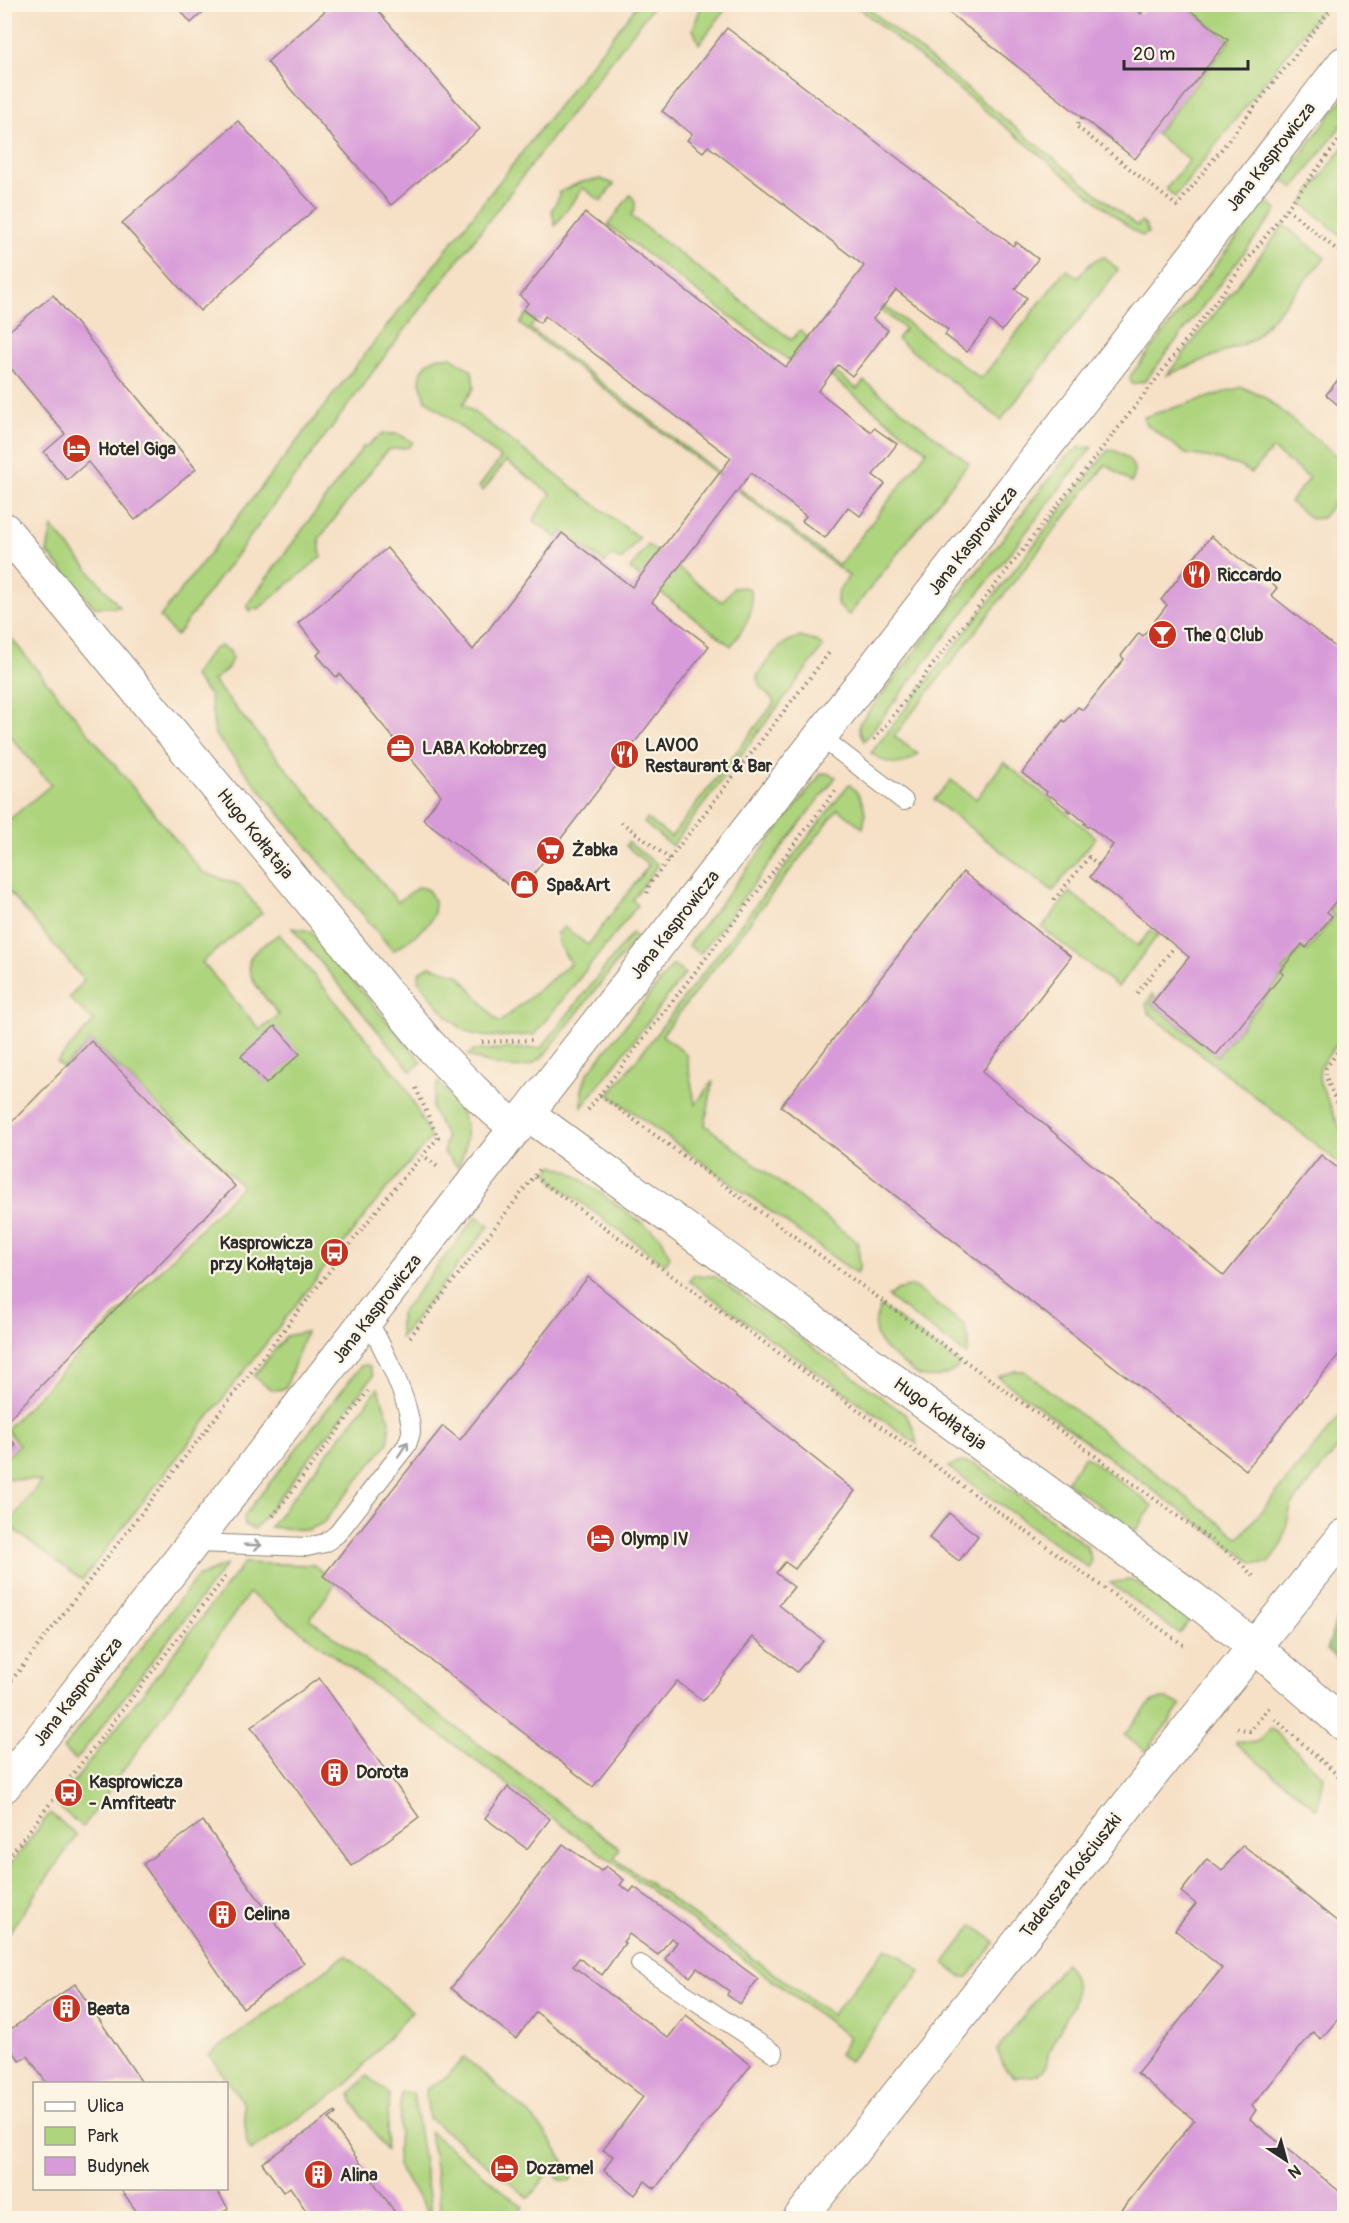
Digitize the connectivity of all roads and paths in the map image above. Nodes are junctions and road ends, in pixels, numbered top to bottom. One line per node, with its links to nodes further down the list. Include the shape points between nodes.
1 (1335, 4): 3 (path, via 1177,206 1076,126)
2 (1344, 63): 9 (street, Jana Kasprowicza)
3 (1082, 118)
4 (1344, 134): 5 (path)
5 (1287, 209): 6 (path); 10 (path)
6 (1342, 254)
7 (4, 529): 26 (street, Hugo Kołłątaja, via 426,1041 499,1115)
8 (829, 653): 14 (path)
9 (821, 736): 12 (lane); 26 (street, Jana Kasprowicza)
10 (868, 747)
11 (843, 781): 24 (path)
12 (904, 801)
13 (621, 822): 14 (path)
14 (670, 859): 16 (path, via 649,885)
15 (1100, 866): 17 (path, via 1089,857)
16 (646, 897)
17 (1053, 900)
18 (1175, 946): 19 (path)
19 (1137, 993)
20 (540, 1040): 21 (path)
21 (473, 1042)
22 (1344, 1043): 27 (path, via 1326,1068 1326,1077)
23 (414, 1084): 28 (path, via 438,1138)
24 (600, 1095): 25 (path); 37 (path, via 1234,1557)
25 (584, 1116)
26 (523, 1121): 32 (street, Jana Kasprowicza); 39 (street, Hugo Kołłątaja, via 1191,1597)
27 (1344, 1122)
28 (423, 1155): 30 (path); 40 (path)
29 (544, 1164): 31 (path)
30 (441, 1170)
31 (535, 1177): 33 (path); 38 (path)
32 (368, 1321): 33 (lane); 35 (street, Jana Kasprowicza)
33 (389, 1363): 36 (path); 36 (lane, one-way to 33, via 325,1544 338,1534 407,1445 411,1432 407,1412)
34 (1344, 1536): 39 (street, Tadeusza Kościuszki)
35 (195, 1543): 36 (lane); 44 (street, Jana Kasprowicza)
36 (250, 1545): 45 (path)
37 (1255, 1578)
38 (1186, 1647)
39 (1254, 1647): 42 (street, Hugo Kołłątaja); 50 (street, Tadeusza Kościuszki)
40 (4, 1690)
41 (1268, 1708): 43 (path, via 1277,1721)
42 (1344, 1724)
43 (1344, 1781)
44 (4, 1786)
45 (8, 1858)
46 (640, 1964): 49 (lane)
47 (1344, 2022): 48 (path, via 1339,2028)
48 (1344, 2031)
49 (774, 2053)
50 (800, 2218)

